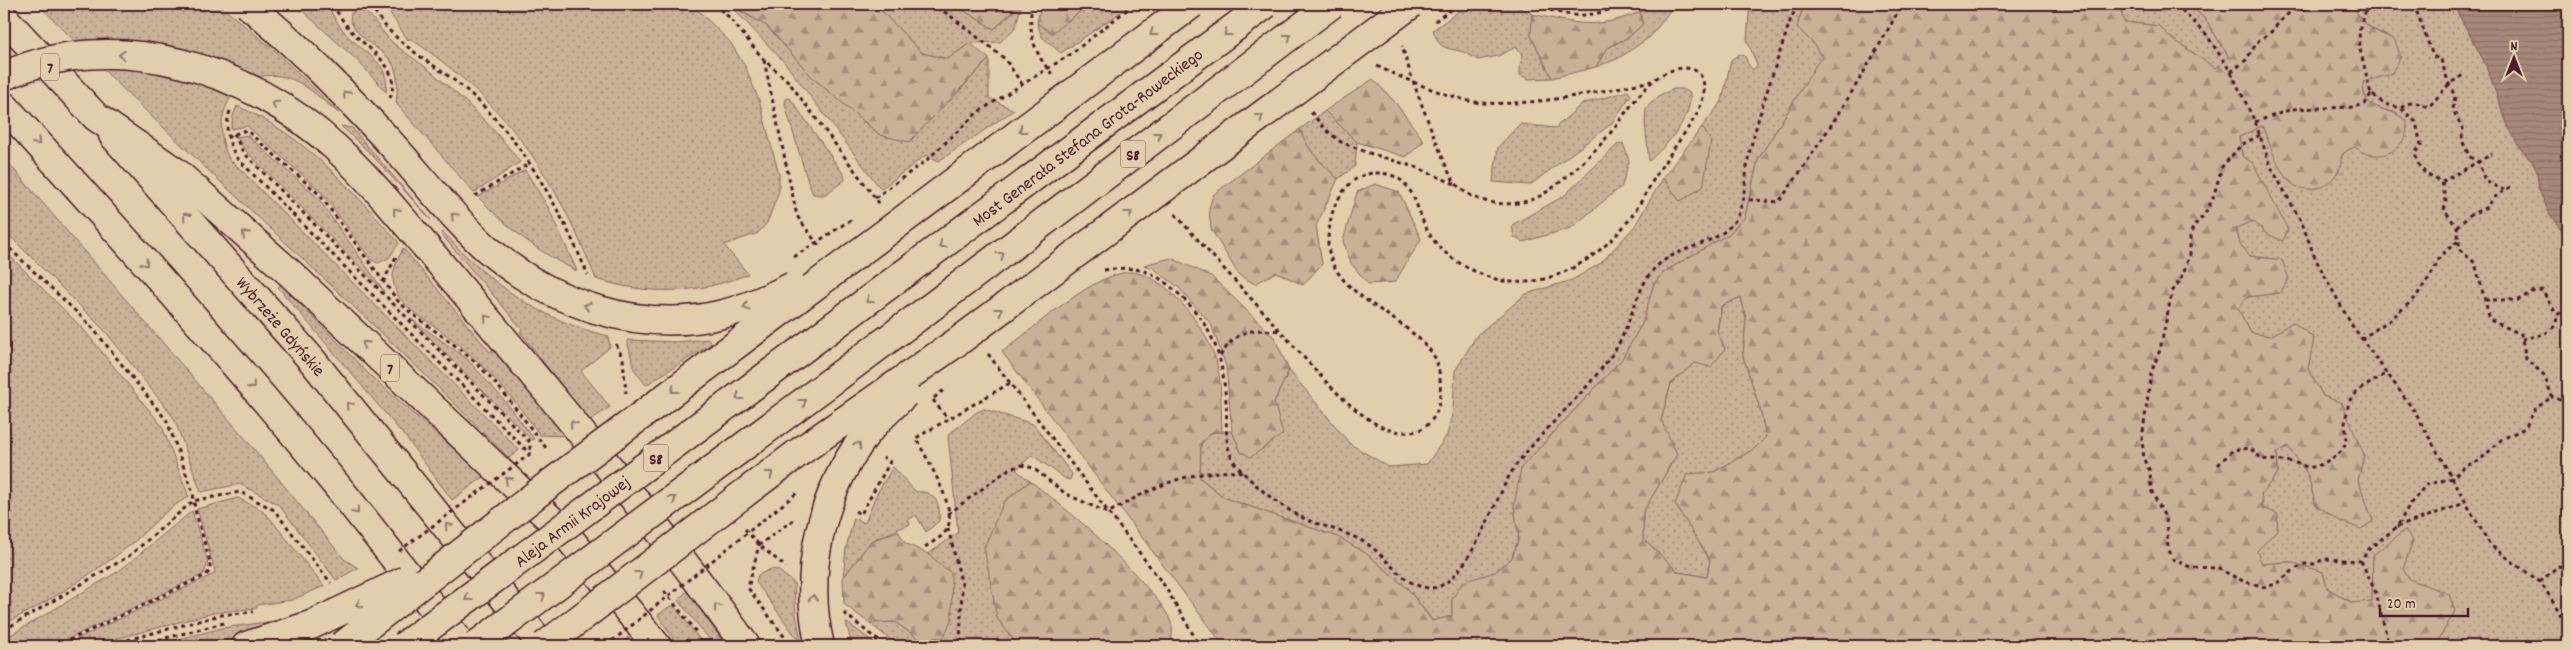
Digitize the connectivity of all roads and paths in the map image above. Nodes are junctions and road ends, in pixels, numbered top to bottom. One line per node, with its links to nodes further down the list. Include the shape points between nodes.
1 (247, 4): 63 (main road, one-way to 1, bridge, via 765,300 724,314 686,320 654,320 628,317 581,304 531,282 484,246 438,201 342,90)
2 (371, 4): 51 (path, via 378,20 405,45 472,95)
3 (930, 4): 36 (path, via 948,14 1005,59)
4 (1032, 4): 28 (path, via 1029,24 1033,45)
5 (1134, 4): 28 (path)
6 (1192, 4): 63 (main road, one-way to 63, bridge)
7 (1266, 4): 67 (main road, Most Generała Stefana Grota-Roweckiego / S8, one-way to 67, bridge)
8 (1332, 4): 125 (main road, S8, one-way to 8, bridge)
9 (1411, 4): 76 (main road, one-way to 9, bridge)
10 (1459, 4): 22 (path, bridge)
11 (1534, 4): 12 (path, via 1576,16 1594,14)
12 (1622, 4)
13 (1798, 4): 58 (path, via 1749,154)
14 (1902, 4): 58 (path, via 1861,80 1819,147 1778,202)
15 (2176, 4): 30 (path, via 2206,34)
16 (2308, 4): 30 (path, via 2283,18)
17 (2364, 4): 20 (path)
18 (2375, 4): 20 (path)
19 (2414, 4): 37 (path, via 2433,56 2441,60)
20 (2367, 8): 38 (path, via 2358,30)
21 (4, 18): 44 (main road, Wybrzeże Gdyńskie / 7)
22 (1427, 27)
23 (1401, 41): 34 (path)
24 (1403, 45): 25 (path)
25 (1396, 51)
26 (1369, 62): 34 (path)
27 (1380, 63): 29 (path)
28 (1047, 69): 33 (path); 36 (path)
29 (1372, 69)
30 (2231, 72): 45 (path)
31 (2463, 75): 37 (path)
32 (4, 76): 130 (main road, one-way to 32, bridge, via 643,511 427,248 369,180 304,122 245,87 180,63 148,56 83,54 24,67)
33 (1053, 76)
34 (1411, 80): 35 (path, via 1479,102 1534,101); 54 (path, via 1447,169)
35 (1653, 81): 54 (path, via 1598,147 1572,172 1539,196 1520,202 1486,202 1470,196); 73 (path, via 1668,71 1682,67 1693,69 1704,86 1696,116 1625,225 1597,252 1554,277 1523,282 1499,280 1455,260 1432,239 1412,190 1396,177 1380,172 1367,174 1356,178 1345,188 1333,209 1328,236 1328,252 1335,269 1350,286 1427,346 1437,361 1438,408 1432,421 1418,431 1399,432 1378,425 1333,389)
36 (1022, 84): 57 (path, via 978,112 928,159)
37 (2448, 84): 41 (path, via 2429,107 2415,102); 52 (path, via 2455,96 2453,110 2463,130 2462,140 2469,156)
38 (2371, 94): 41 (path, via 2385,104); 45 (path, via 2364,104 2354,107 2292,109)
39 (4, 106): 124 (main road, one-way to 124, via 267,403)
40 (1307, 106): 54 (path, via 1325,129 1341,142)
41 (2401, 108): 53 (path, via 2416,122 2421,145 2415,153 2417,163 2426,175)
42 (1316, 110): 43 (path)
43 (1308, 116)
44 (96, 117): 126 (main road, Wybrzeże Gdyńskie, one-way to 44, via 311,359); 129 (main road, 7, one-way to 44, via 564,532 291,274 176,172)
45 (2255, 122): 47 (path)
46 (234, 134): 48 (path); 87 (path, via 243,152 530,442); 88 (path, via 246,130 319,194 398,301 468,356 509,400)
47 (2260, 135): 74 (path, via 2271,167 2302,223 2315,258); 107 (path, via 2242,145 2222,167 2213,198 2193,227 2190,255 2172,292 2160,350 2151,373 2142,439 2144,460 2150,471 2152,490 2166,519 2168,548 2173,560 2190,567 2217,568 2243,581 2266,587 2305,564 2323,560)
48 (227, 137)
49 (2492, 154): 52 (path)
50 (237, 158): 87 (path)
51 (530, 163)
52 (2479, 163): 53 (path); 56 (path, via 2485,181)
53 (2442, 182): 62 (path, via 2446,201 2444,210)
54 (1458, 185)
55 (2513, 185): 56 (path)
56 (2504, 190): 62 (path, via 2487,207 2470,215)
57 (875, 198)
58 (1741, 199): 92 (path, via 1734,222 1725,230 1668,258 1653,269 1615,350 1516,466 1499,492 1485,526 1460,570 1449,582 1431,589 1407,580 1365,542 1290,511)
59 (1168, 207): 73 (path)
60 (1181, 211): 61 (path)
61 (1173, 217)
62 (2457, 227): 64 (path)
63 (881, 235): 105 (main road, one-way to 105, bridge)
64 (2458, 241): 70 (path, via 2460,250 2475,264); 74 (path, via 2440,256 2415,298)
65 (4, 243): 95 (path, via 91,326 167,421)
66 (1109, 264): 68 (path)
67 (908, 270): 123 (main road, Aleja Armii Krajowej / S8, one-way to 123, bridge)
68 (1101, 270)
69 (1097, 271): 78 (path, via 1133,267 1152,273 1200,317 1213,335)
70 (2484, 300): 72 (path, via 2518,300 2542,290); 75 (path, via 2490,320 2522,334)
71 (2568, 308): 72 (path)
72 (2558, 315): 75 (path, via 2552,332)
73 (1280, 330): 78 (path, via 1242,332 1230,341)
74 (2361, 339): 80 (path)
75 (2522, 339): 83 (path, via 2526,359 2545,376)
76 (960, 340): 126 (main road, one-way to 76, bridge, via 798,453); 132 (main road, one-way to 76, bridge, via 813,573 820,533 838,480 861,440 874,425)
77 (990, 353): 79 (path)
78 (1220, 356): 92 (path, via 1227,444 1230,455)
79 (983, 359)
80 (2387, 373): 91 (path, via 2359,390 2349,401 2345,424 2347,441 2342,451 2331,459 2316,467 2307,467 2262,459 2250,448 2233,450); 93 (path, via 2413,409)
81 (952, 382): 85 (path, bridge)
82 (1010, 383): 100 (path, via 916,438 942,488)
83 (2552, 397): 84 (path); 93 (path, via 2536,408 2525,428 2502,439 2479,461 2465,466)
84 (2568, 402)
85 (928, 403)
86 (885, 448): 89 (path)
87 (530, 454): 106 (path, bridge)
88 (552, 455)
89 (876, 462)
90 (890, 462): 99 (path)
91 (2218, 465)
92 (1244, 472): 100 (path, via 1215,470 1193,474 1141,494 1108,513 1066,494 1033,468 1022,465 1009,470)
93 (2452, 478): 97 (path); 103 (path, via 2426,485)
94 (798, 492): 117 (path, bridge)
95 (193, 501): 110 (path, via 240,492 274,510); 114 (path, via 128,556); 118 (path, via 210,562 208,573)
96 (853, 503): 98 (path)
97 (2465, 503): 103 (path); 109 (path, via 2490,545)
98 (850, 512)
99 (861, 514)
100 (948, 514): 102 (path)
101 (796, 518): 131 (path, via 759,545 748,588)
102 (948, 527): 104 (path, via 940,538); 133 (path, via 962,585)
103 (2397, 527): 107 (path, via 2370,548)
104 (925, 547)
105 (464, 549): 121 (main road, one-way to 121, bridge, via 384,592 311,625); 122 (main road, bridge)
106 (394, 554)
107 (2361, 561): 134 (path, via 2376,593)
108 (2568, 568): 109 (path, via 2558,566)
109 (2540, 582): 115 (path)
110 (333, 586)
111 (662, 588): 116 (path)
112 (260, 611): 119 (path, via 221,615)
113 (231, 622): 120 (path)
114 (4, 630)
115 (2568, 630)
116 (697, 632)
117 (612, 642): 127 (path, bridge); 128 (path)
118 (57, 646)
119 (104, 646)
120 (135, 646)
121 (246, 646)
122 (342, 646)
123 (404, 646)
124 (463, 646)
125 (475, 646)
126 (544, 646)
127 (606, 646)
128 (615, 646)
129 (657, 646)
130 (746, 646)
131 (792, 646)
132 (820, 646)
133 (960, 646)
134 (2389, 646)

